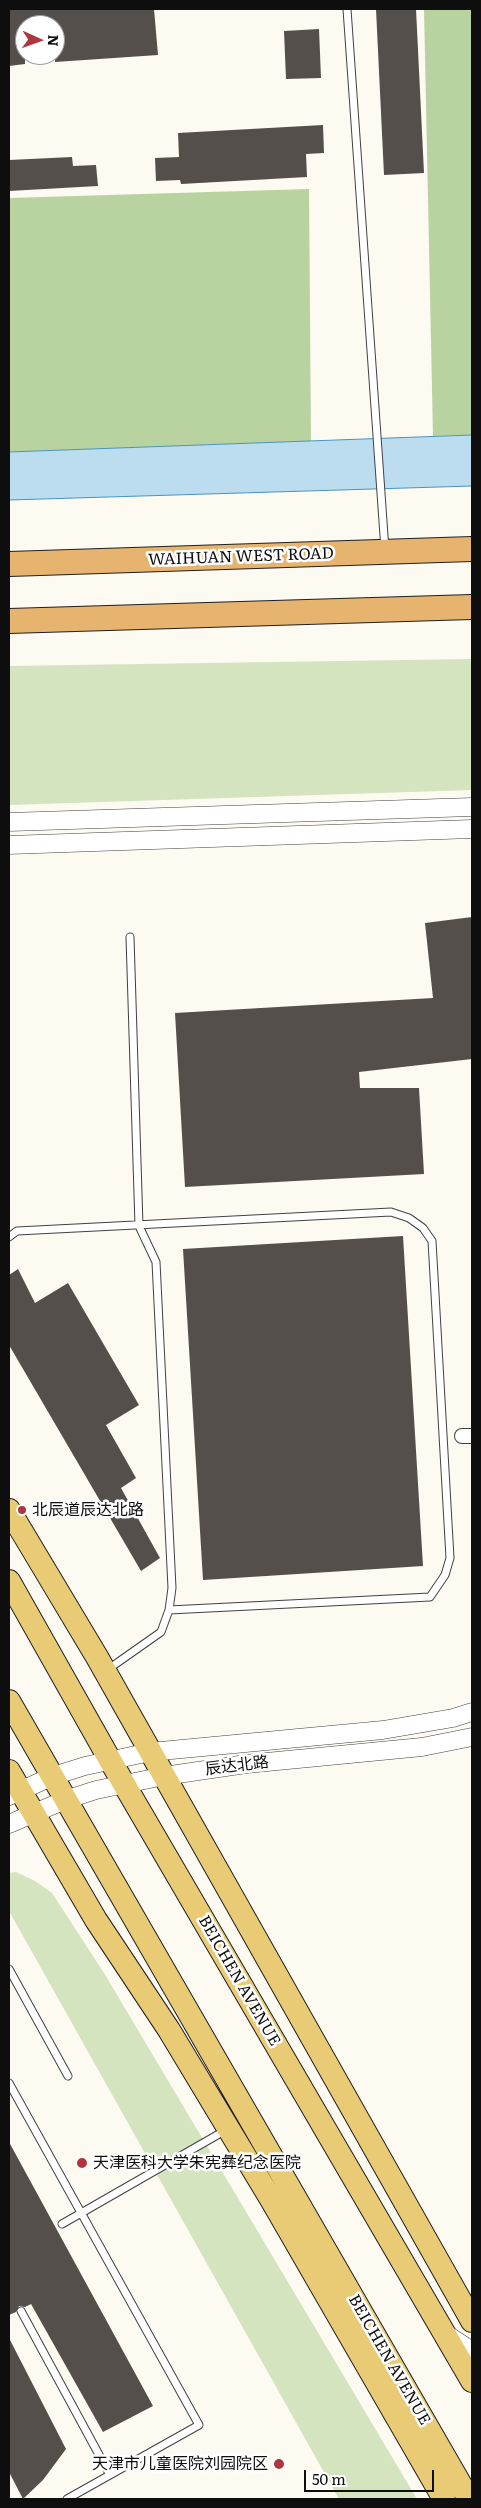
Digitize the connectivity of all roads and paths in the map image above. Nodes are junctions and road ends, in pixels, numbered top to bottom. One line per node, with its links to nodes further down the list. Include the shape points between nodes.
1 (347, 9): 3 (lane)
2 (472, 549): 3 (highway, WAIHUAN WEST ROAD)
3 (385, 553): 4 (highway, WAIHUAN WEST ROAD)
4 (9, 564)
5 (472, 607): 6 (highway)
6 (9, 621)
7 (472, 807): 8 (street)
8 (9, 822)
9 (472, 829): 10 (street)
10 (9, 845)
11 (130, 937): 12 (lane)
12 (139, 1226): 13 (lane, via 17,1231); 16 (lane, via 156,1262 172,1588); 16 (lane, via 391,1212 409,1218 423,1228 432,1241 434,1259 450,1558 446,1575 430,1597)
13 (9, 1236)
14 (9, 1510): 17 (main road)
15 (9, 1581): 22 (main road, BEICHEN AVENUE)
16 (169, 1610): 17 (lane, via 161,1632)
17 (105, 1671): 21 (main road)
18 (9, 1700): 24 (main road, BEICHEN AVENUE)
19 (472, 1712): 21 (street, 辰达北路, via 383,1730)
20 (472, 1737): 25 (street, 辰达北路, via 422,1747 246,1764)
21 (150, 1752): 22 (street, 辰达北路); 25 (main road)
22 (110, 1760): 24 (street, 辰达北路); 26 (main road, BEICHEN AVENUE)
23 (9, 1770): 27 (main road)
24 (52, 1776): 27 (street, 辰达北路); 28 (main road, BEICHEN AVENUE)
25 (164, 1776): 26 (street, 辰达北路); 38 (main road)
26 (124, 1784): 28 (street, 辰达北路); 39 (main road, BEICHEN AVENUE)
27 (14, 1793): 29 (main road)
28 (65, 1800): 29 (street, 辰达北路); 45 (main road, BEICHEN AVENUE)
29 (32, 1812): 30 (street, 辰达北路); 34 (main road, via 96,1920 169,2030)
30 (9, 1824)
31 (9, 1969): 32 (lane)
32 (68, 2076)
33 (9, 2083): 35 (lane)
34 (228, 2128): 35 (lane); 44 (main road)
35 (81, 2213): 36 (lane); 42 (lane, via 199,2425)
36 (62, 2224)
37 (22, 2311): 42 (lane)
38 (472, 2321)
39 (446, 2334): 40 (street); 41 (main road, BEICHEN AVENUE)
40 (472, 2351)
41 (472, 2381)
42 (110, 2475): 43 (lane)
43 (67, 2499)
44 (444, 2499)
45 (469, 2499)

